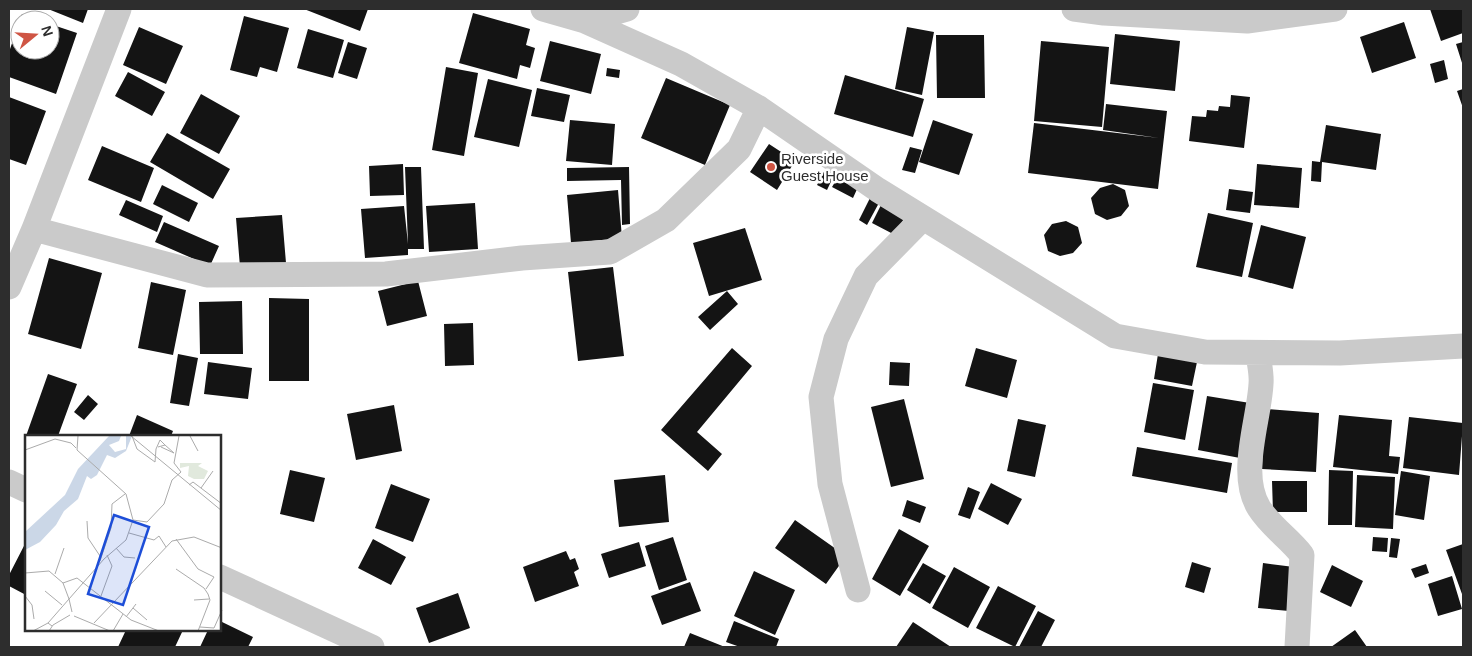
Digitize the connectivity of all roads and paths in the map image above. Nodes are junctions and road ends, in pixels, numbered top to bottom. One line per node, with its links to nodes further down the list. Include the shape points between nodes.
1 (119, 9): 9 (street)
2 (543, 9): 6 (street)
3 (627, 9): 6 (street)
4 (1074, 9): 5 (street, via 1247,21)
5 (1335, 9)
6 (585, 21): 7 (street, via 681,64)
7 (759, 108): 8 (street); 9 (street, via 739,150 666,220 610,252 522,258 386,274 206,275)
8 (923, 218): 12 (street, via 1115,336 1205,352); 16 (street, via 866,276 836,339 821,397 830,484)
9 (34, 229): 10 (street)
10 (9, 287)
11 (1463, 346): 12 (street, via 1340,353)
12 (1258, 353): 18 (street, via 1261,383 1250,486 1258,507 1281,536 1302,555)
13 (9, 482): 14 (street)
14 (25, 490)
15 (221, 577): 17 (street)
16 (858, 590)
17 (372, 647)
18 (1297, 647)

